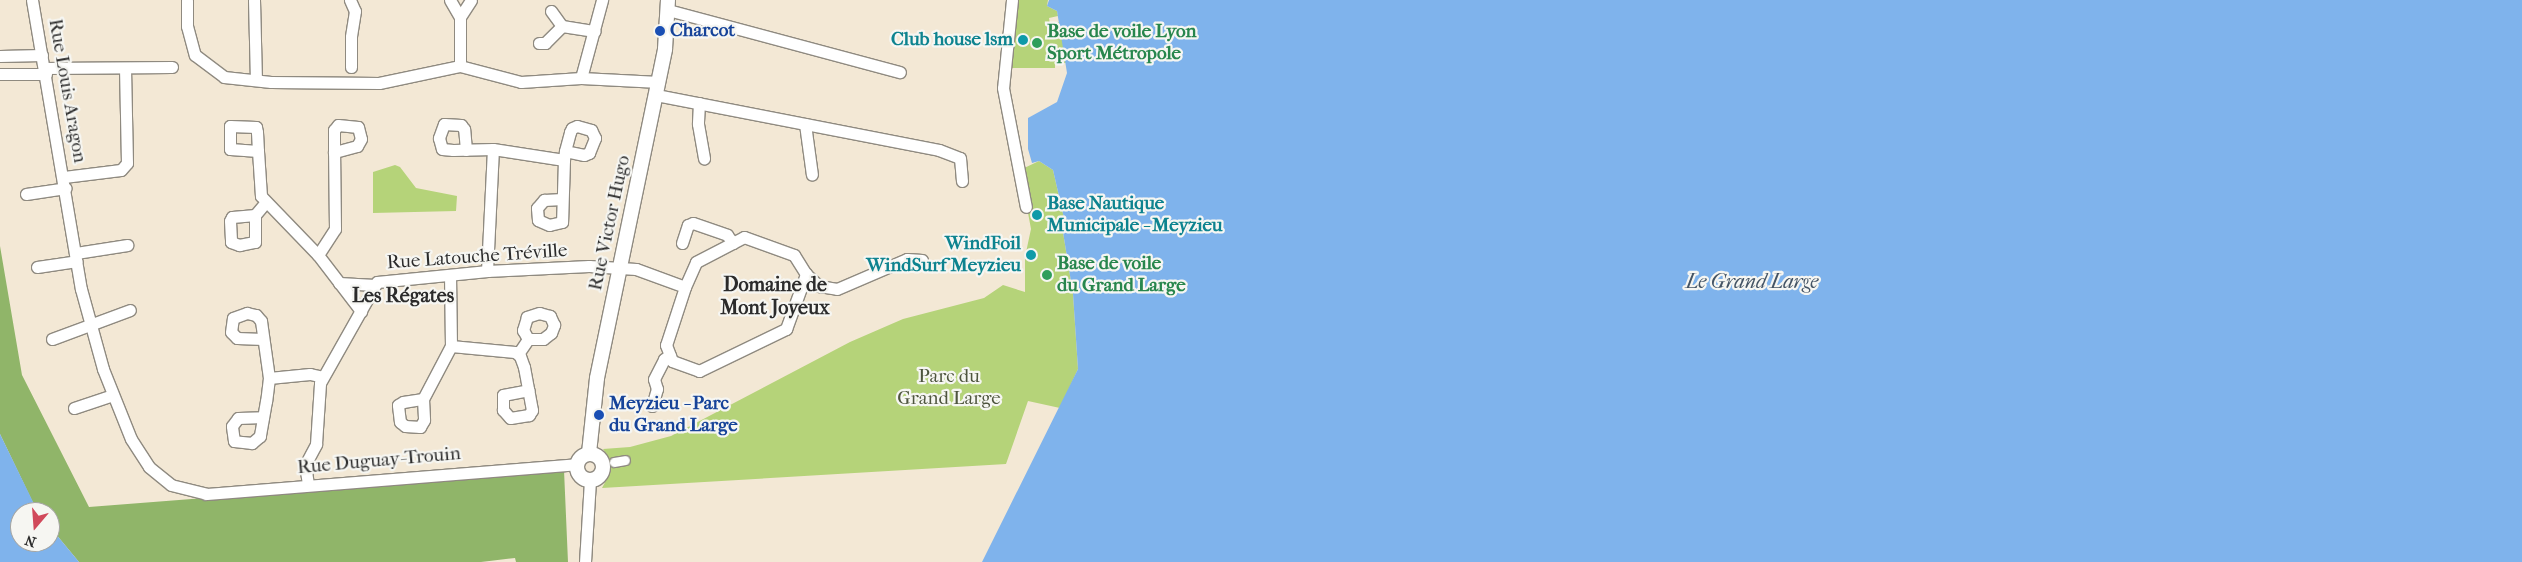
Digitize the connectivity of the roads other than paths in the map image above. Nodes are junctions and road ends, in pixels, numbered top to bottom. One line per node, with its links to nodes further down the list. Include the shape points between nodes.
1 (32, 0): 15 (street, Rue Louis Aragon)
2 (187, 0): 25 (street, via 187,26 195,56 224,77)
3 (254, 0): 25 (street)
4 (450, 0): 11 (street)
5 (471, 0): 11 (street)
6 (602, 0): 13 (street)
7 (1012, 0): 40 (street, via 1002,88)
8 (352, 1): 19 (street, via 355,11)
9 (668, 5): 22 (street); 26 (street, Rue Victor Hugo)
10 (551, 11): 12 (street)
11 (460, 17): 17 (street)
12 (562, 26): 13 (street); 14 (street, via 545,43)
13 (595, 31): 24 (street)
14 (539, 43)
15 (42, 55): 16 (street); 21 (street, Rue Louis Aragon)
16 (0, 56)
17 (460, 66): 24 (street, via 521,82); 25 (street, via 380,83)
18 (172, 67): 20 (street)
19 (351, 67)
20 (125, 69): 21 (street); 36 (street, via 127,164 121,170)
21 (45, 71): 23 (street); 36 (street, Rue Louis Aragon)
22 (900, 72)
23 (0, 74)
24 (581, 78): 26 (street)
25 (256, 80)
26 (657, 88): 27 (street); 49 (street, Rue Victor Hugo)
27 (699, 103): 28 (street); 33 (street, via 698,124)
28 (805, 124): 34 (street); 35 (street, via 939,150 960,158)
29 (493, 149): 30 (street); 38 (street, via 564,156); 50 (street)
30 (466, 150)
31 (258, 151): 39 (street, via 261,196)
32 (334, 152): 45 (street, via 335,229)
33 (704, 158)
34 (812, 175)
35 (962, 181)
36 (65, 182): 37 (street, Rue Louis Aragon); 46 (street, Rue Louis Aragon)
37 (26, 194)
38 (562, 199)
39 (266, 202): 41 (street); 45 (street)
40 (1026, 207)
41 (255, 216)
42 (682, 243): 43 (street, via 688,225 693,223 727,235)
43 (732, 243): 51 (street, via 744,238 794,255); 55 (street, via 696,262)
44 (127, 245): 46 (street)
45 (318, 255): 53 (street)
46 (77, 257): 48 (street); 58 (street, Rue Louis Aragon)
47 (922, 260): 51 (street, via 907,259 837,289 819,286)
48 (37, 267)
49 (620, 268): 50 (street, Rue Latouche Tréville); 55 (street, Rue Latouche Tréville, via 636,269); 73 (street, Rue Victor Hugo, via 597,378)
50 (487, 271): 52 (street, Rue Latouche Tréville)
51 (806, 274): 64 (street, via 786,329 699,371 672,361)
52 (450, 277): 54 (street, Rue Latouche Tréville, via 377,282); 62 (street)
53 (339, 284): 54 (street); 57 (street)
54 (375, 285): 57 (street, Rue Latouche Tréville)
55 (685, 287): 64 (street, via 666,345)
56 (130, 310): 58 (street)
57 (361, 311): 65 (street, Rue Latouche Tréville)
58 (91, 325): 59 (street); 68 (street, Rue Louis Aragon)
59 (52, 339)
60 (528, 339): 63 (street)
61 (263, 340): 66 (street)
62 (451, 346): 63 (street); 69 (street)
63 (518, 354): 67 (street)
64 (670, 355): 70 (street, via 664,359 654,379 657,389)
65 (323, 377): 66 (street, via 310,374); 78 (street, Rue Latouche Tréville, via 318,400 316,444 305,465)
66 (269, 378): 72 (street)
67 (528, 390)
68 (113, 395): 71 (street); 79 (street, Rue Louis Aragon, via 130,439 149,467)
69 (423, 400)
70 (652, 406)
71 (74, 408)
72 (263, 417)
73 (589, 453): 76 (street, via 581,456); 77 (street, via 601,458 604,466 598,478)
74 (625, 460): 75 (street)
75 (614, 462)
76 (577, 464): 77 (street, via 581,477); 78 (street, Rue Duguay-Trouin)
77 (590, 480): 80 (street)
78 (308, 484): 79 (street, Rue Duguay-Trouin, via 206,494)
79 (184, 491)
80 (585, 562)

